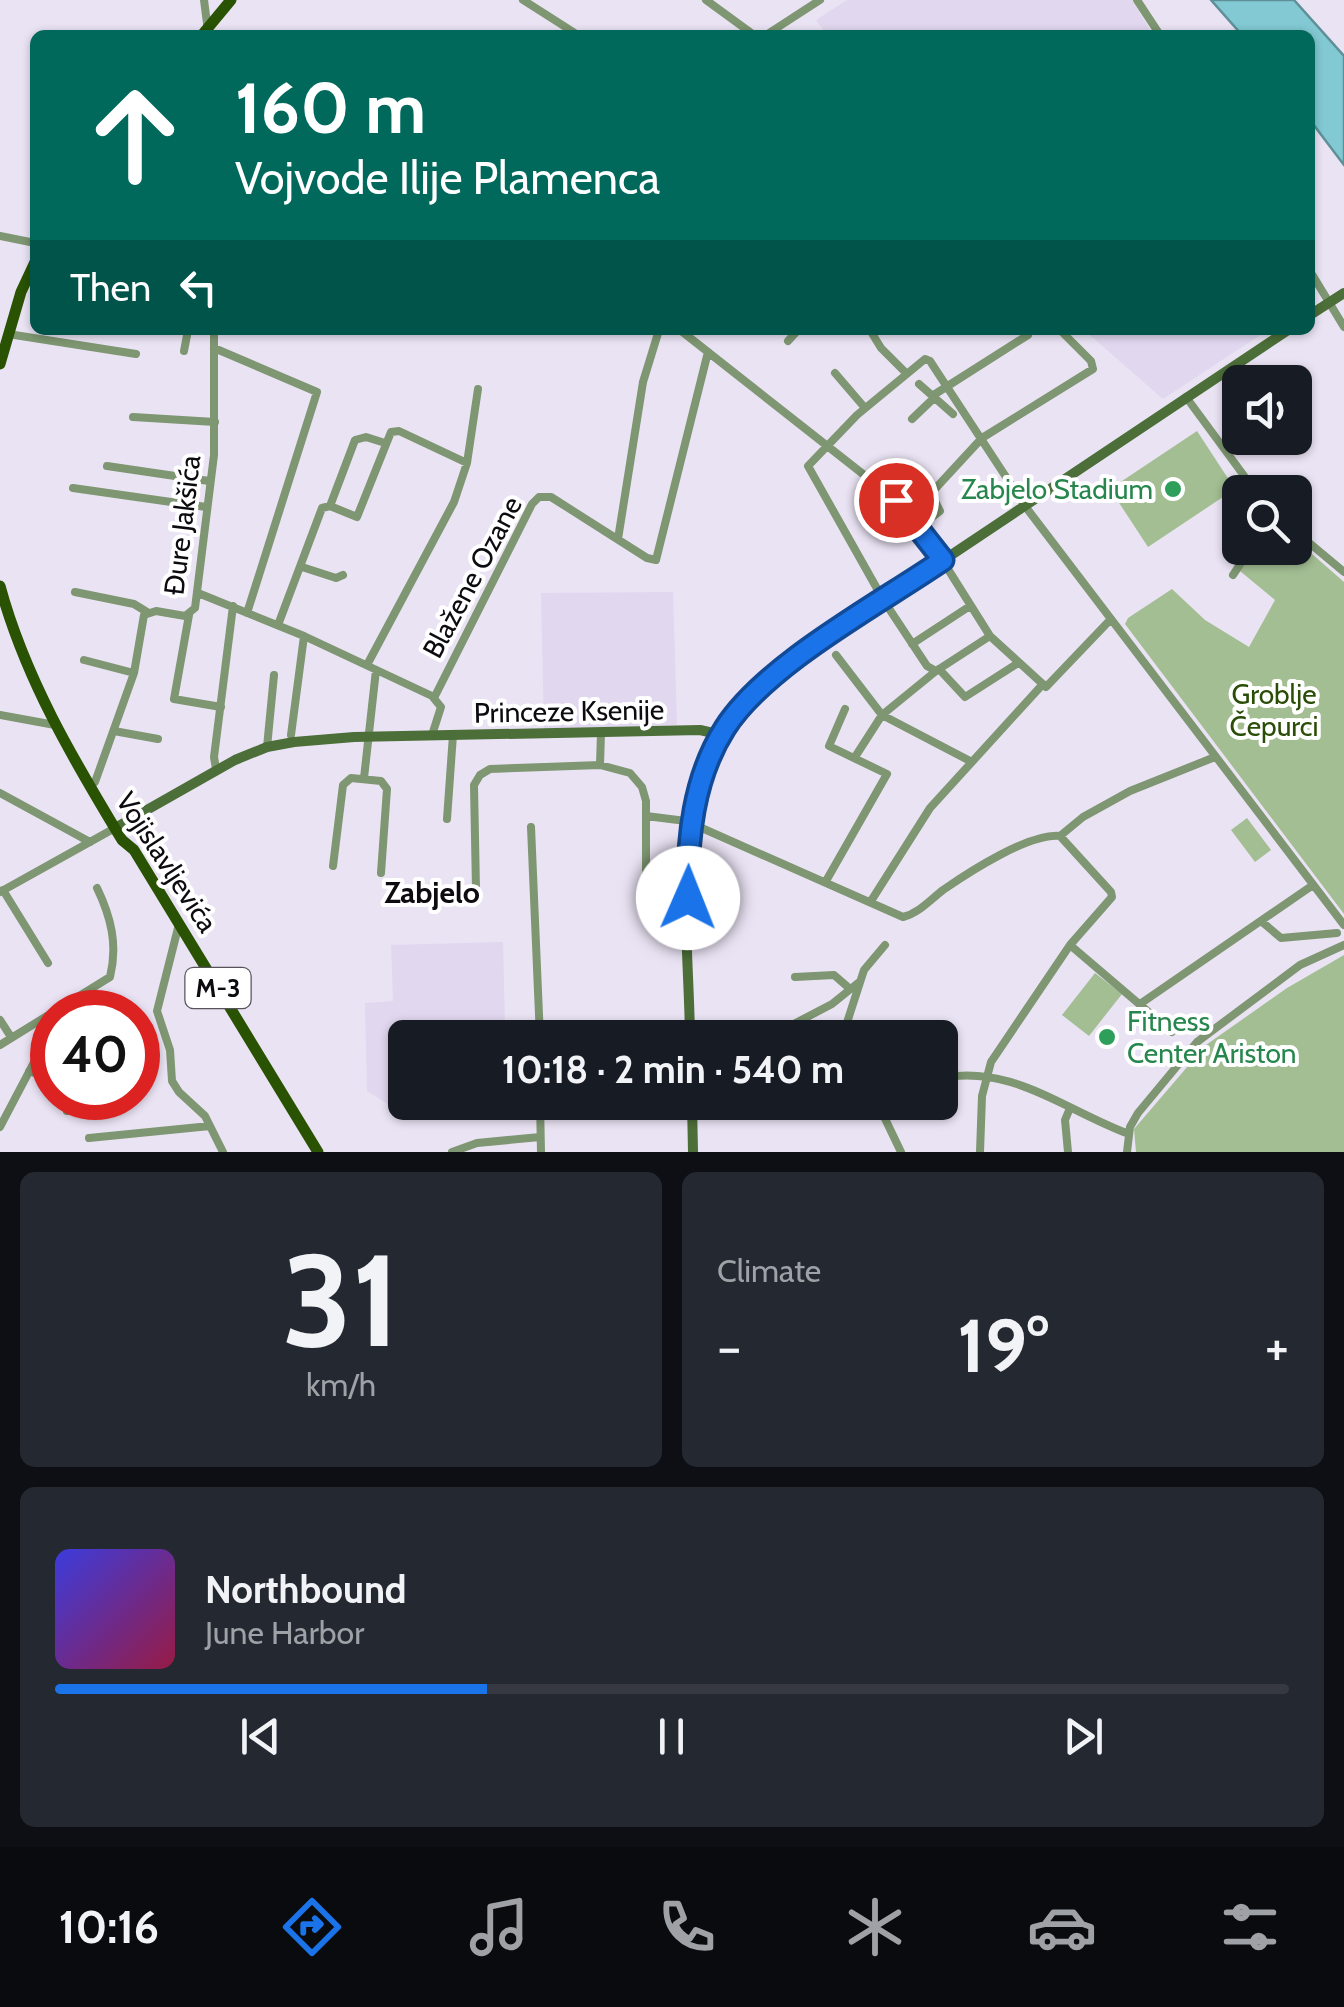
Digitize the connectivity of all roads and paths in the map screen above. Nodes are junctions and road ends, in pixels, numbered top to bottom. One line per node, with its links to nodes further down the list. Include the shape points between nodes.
1 (204, 0): 7 (street)
2 (231, 0): 8 (main road)
3 (706, 0): 10 (street)
4 (820, 0): 11 (street)
5 (1137, 0): 12 (street)
6 (529, 2): 9 (street)
7 (206, 30)
8 (208, 30)
9 (571, 30)
10 (747, 30)
11 (774, 30)
12 (1157, 30)
13 (0, 236): 14 (street)
14 (30, 242)
15 (30, 275): 21 (main road)
16 (1315, 279): 18 (street)
17 (1344, 292): 18 (street)
18 (1329, 302): 19 (street); 20 (street)
19 (1315, 312)
20 (1344, 327)
21 (8, 334): 35 (street); 36 (main road)
22 (187, 335): 33 (street)
23 (214, 335): 32 (street, Đure Jakšića)
24 (658, 335): 61 (street, via 645,368)
25 (686, 335): 34 (street)
26 (793, 335): 31 (street)
27 (873, 335): 38 (street)
28 (1028, 335): 40 (street)
29 (1065, 335): 49 (street, via 1093,369)
30 (1280, 335): 43 (street)
31 (788, 340)
32 (214, 348): 48 (street, Đure Jakšića); 76 (street, via 317,392)
33 (184, 351)
34 (708, 352): 51 (street); 61 (street, Blažene Ozane, via 655,561)
35 (136, 354)
36 (0, 364)
37 (835, 373): 44 (street)
38 (906, 373): 40 (street, via 927,360); 44 (street)
39 (919, 384): 42 (street)
40 (945, 386): 42 (street); 49 (street)
41 (478, 389): 52 (street)
42 (933, 397): 45 (street); 47 (street)
43 (1186, 398): 54 (street); 58 (street)
44 (865, 408): 51 (street)
45 (952, 414)
46 (133, 417): 48 (street)
47 (912, 419)
48 (215, 422): 55 (street, Đure Jakšića)
49 (982, 438): 58 (street); 60 (street, via 934,490 940,511)
50 (385, 444): 52 (street, via 399,431); 57 (street, via 355,440); 57 (street, via 358,517)
51 (825, 447): 60 (street, via 896,500); 72 (street, via 808,466)
52 (467, 463): 87 (street, via 454,502)
53 (107, 466): 55 (street)
54 (1242, 475)
55 (209, 481): 59 (street, Đure Jakšića)
56 (73, 488): 59 (street)
57 (330, 506): 65 (street, via 322,508)
58 (1025, 506): 63 (street); 78 (street)
59 (206, 507): 71 (street, Đure Jakšića)
60 (919, 527): 63 (street)
61 (618, 539): 93 (street, Blažene Ozane, via 551,497 536,499)
62 (1312, 545): 66 (street)
63 (943, 560): 72 (street); 74 (street)
64 (1240, 565): 68 (street)
65 (302, 567): 67 (street); 80 (street)
66 (1344, 572)
67 (343, 575)
68 (1234, 575)
69 (0, 586): 79 (main road, Vojislavljevića / M-3)
70 (74, 592): 75 (street)
71 (198, 594): 73 (street); 77 (street, Đure Jakšića)
72 (884, 600): 83 (street); 106 (street, via 773,677)
73 (232, 606): 76 (street); 94 (street)
74 (970, 606): 82 (street); 83 (street)
75 (148, 612): 77 (street, Đure Jakšića); 90 (street, Đure Jakšića)
76 (247, 612): 80 (street)
77 (189, 615): 94 (street, via 174,699)
78 (1111, 619): 92 (street); 109 (street)
79 (5, 620): 98 (main road, Vojislavljevića / M-3)
80 (278, 625): 81 (street)
81 (304, 636): 87 (street); 101 (street)
82 (990, 636): 86 (street); 89 (street)
83 (912, 644): 89 (street)
84 (836, 655): 97 (street)
85 (84, 660): 90 (street)
86 (1018, 662): 89 (street, via 965,697); 92 (street)
87 (366, 666): 88 (street)
88 (376, 670): 93 (street); 104 (street)
89 (937, 670): 97 (street)
90 (134, 674): 99 (street, Đure Jakšića)
91 (274, 675): 107 (street)
92 (1044, 686): 110 (street)
93 (434, 698): 102 (street, via 440,708)
94 (221, 707): 112 (street)
95 (845, 709): 108 (street, via 829,746)
96 (0, 715): 98 (street)
97 (882, 715): 108 (street); 110 (street)
98 (55, 726): 114 (main road, Vojislavljevića / M-3)
99 (114, 731): 105 (street); 114 (street, Đure Jakšića)
100 (601, 733): 103 (street, Princeze Ksenije); 106 (street, Princeze Ksenije, via 709,730); 111 (street)
101 (292, 735)
102 (432, 735): 103 (street, Princeze Ksenije); 104 (street, Princeze Ksenije)
103 (453, 735): 117 (street, Princeze Ksenije)
104 (368, 737): 107 (street, Princeze Ksenije); 113 (street)
105 (158, 739)
106 (720, 739): 118 (street)
107 (267, 747): 112 (street, Princeze Ksenije)
108 (855, 757): 125 (street, via 887,774)
109 (1215, 757): 121 (street, via 1130,791); 126 (street)
110 (972, 762): 131 (street, via 925,815)
111 (600, 764): 116 (street, Princeze Ksenije, via 622,768 637,780); 128 (street, Princeze Ksenije, via 480,775 474,785)
112 (216, 769): 120 (street, Princeze Ksenije)
113 (364, 778): 123 (street, via 343,784); 124 (street, via 386,787)
114 (90, 786): 120 (main road, Vojislavljevića / M-3)
115 (0, 792): 122 (street)
116 (646, 816): 118 (street); 130 (street, Princeze Ksenije, via 646,900)
117 (447, 819)
118 (691, 824): 125 (street); 130 (street)
119 (531, 827): 147 (street)
120 (115, 828): 122 (street); 133 (main road, Vojislavljevića / M-3)
121 (1060, 836): 131 (street, via 1001,856 906,916); 137 (street, via 1112,895)
122 (90, 842): 129 (street)
123 (333, 866)
124 (381, 874)
125 (826, 880): 131 (street)
126 (1313, 885): 132 (street); 134 (street)
127 (97, 888): 142 (street, via 114,940 110,977)
128 (476, 890)
129 (1, 891): 139 (street)
130 (688, 898): 148 (street)
131 (872, 901)
132 (1261, 921): 135 (street, via 1281,938); 144 (street)
133 (179, 924): 162 (street, via 157,1011 172,1080); 168 (main road, Vojislavljevića / M-3)
134 (1344, 925)
135 (1337, 933)
136 (884, 944): 141 (street)
137 (1070, 945): 144 (street); 156 (street)
138 (1344, 946): 164 (street, via 1300,965 1204,1036 1138,1113)
139 (48, 963)
140 (796, 977): 141 (street, via 834,975)
141 (854, 986): 143 (street); 145 (street)
142 (90, 990)
143 (836, 1001): 145 (street); 149 (street)
144 (1140, 1004): 152 (street)
145 (850, 1011): 150 (street)
146 (0, 1020): 153 (street)
147 (539, 1020)
148 (690, 1020)
149 (801, 1020)
150 (847, 1020)
151 (30, 1026): 153 (street)
152 (1172, 1032)
153 (11, 1036): 154 (street)
154 (0, 1045)
155 (29, 1071): 163 (street)
156 (986, 1075): 157 (street); 158 (street); 173 (street)
157 (958, 1077)
158 (1070, 1108): 164 (street); 174 (street)
159 (540, 1120): 166 (street)
160 (692, 1120): 171 (street)
161 (886, 1120): 172 (street)
162 (210, 1126): 165 (street); 167 (street)
163 (0, 1127)
164 (1129, 1134): 175 (street)
165 (89, 1138)
166 (540, 1138): 169 (street); 170 (street)
167 (223, 1152)
168 (318, 1152)
169 (452, 1152)
170 (541, 1152)
171 (693, 1152)
172 (902, 1152)
173 (980, 1152)
174 (1068, 1152)
175 (1128, 1152)

